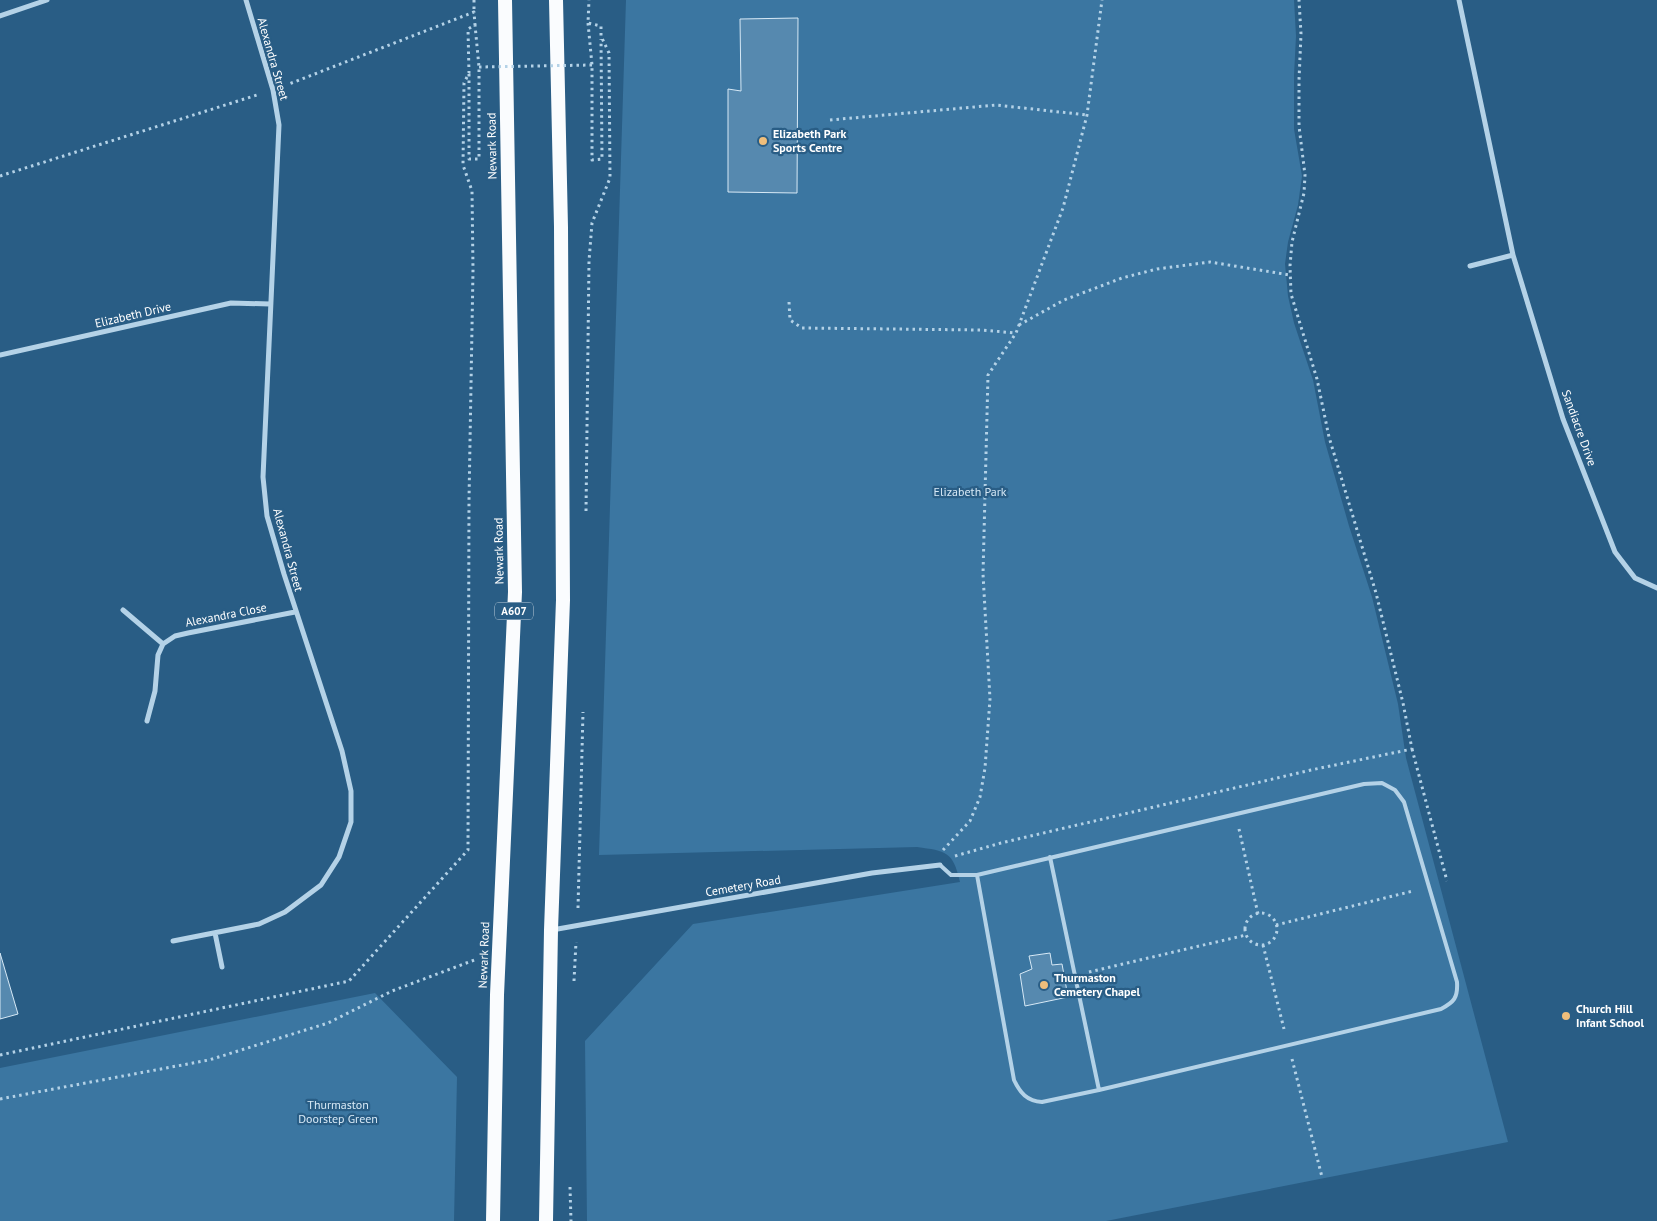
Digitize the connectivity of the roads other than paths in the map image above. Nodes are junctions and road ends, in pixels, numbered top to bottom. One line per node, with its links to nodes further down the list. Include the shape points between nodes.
1 (47, 0): 6 (street)
2 (246, 0): 9 (street, Alexandra Street, via 280,125)
3 (505, 0): 24 (highway, Newark Road / A607, via 515,592 499,950)
4 (556, 0): 19 (highway, via 563,600)
5 (1459, 0): 7 (street, Sandiacre Drive)
6 (0, 16)
7 (1513, 255): 8 (street); 11 (street, Sandiacre Drive, via 1564,419 1615,552 1635,578)
8 (1470, 266)
9 (270, 304): 10 (street, Elizabeth Drive, via 231,303); 13 (street, Alexandra Street, via 263,477 267,516)
10 (0, 355)
11 (1657, 588)
12 (123, 610): 14 (street)
13 (296, 612): 14 (street, Alexandra Close, via 175,636); 20 (street, Alexandra Street, via 342,751 351,791 351,822 339,857 321,885 285,912 259,924)
14 (163, 644): 15 (street, via 158,655 156,691)
15 (147, 721)
16 (1050, 857): 18 (lane); 23 (lane); 23 (lane, via 1364,784 1382,783 1395,790 1404,802 1457,982 1458,990 1453,1002 1441,1009)
17 (940, 865): 18 (lane, via 951,875); 19 (street, Cemetery Road, via 872,873)
18 (977, 875): 23 (lane, via 1014,1080 1020,1092 1033,1101 1042,1102)
19 (551, 930): 25 (highway)
20 (215, 933): 21 (street, Alexandra Street); 22 (street)
21 (173, 941)
22 (222, 967)
23 (1099, 1090)
24 (493, 1221)
25 (546, 1221)

